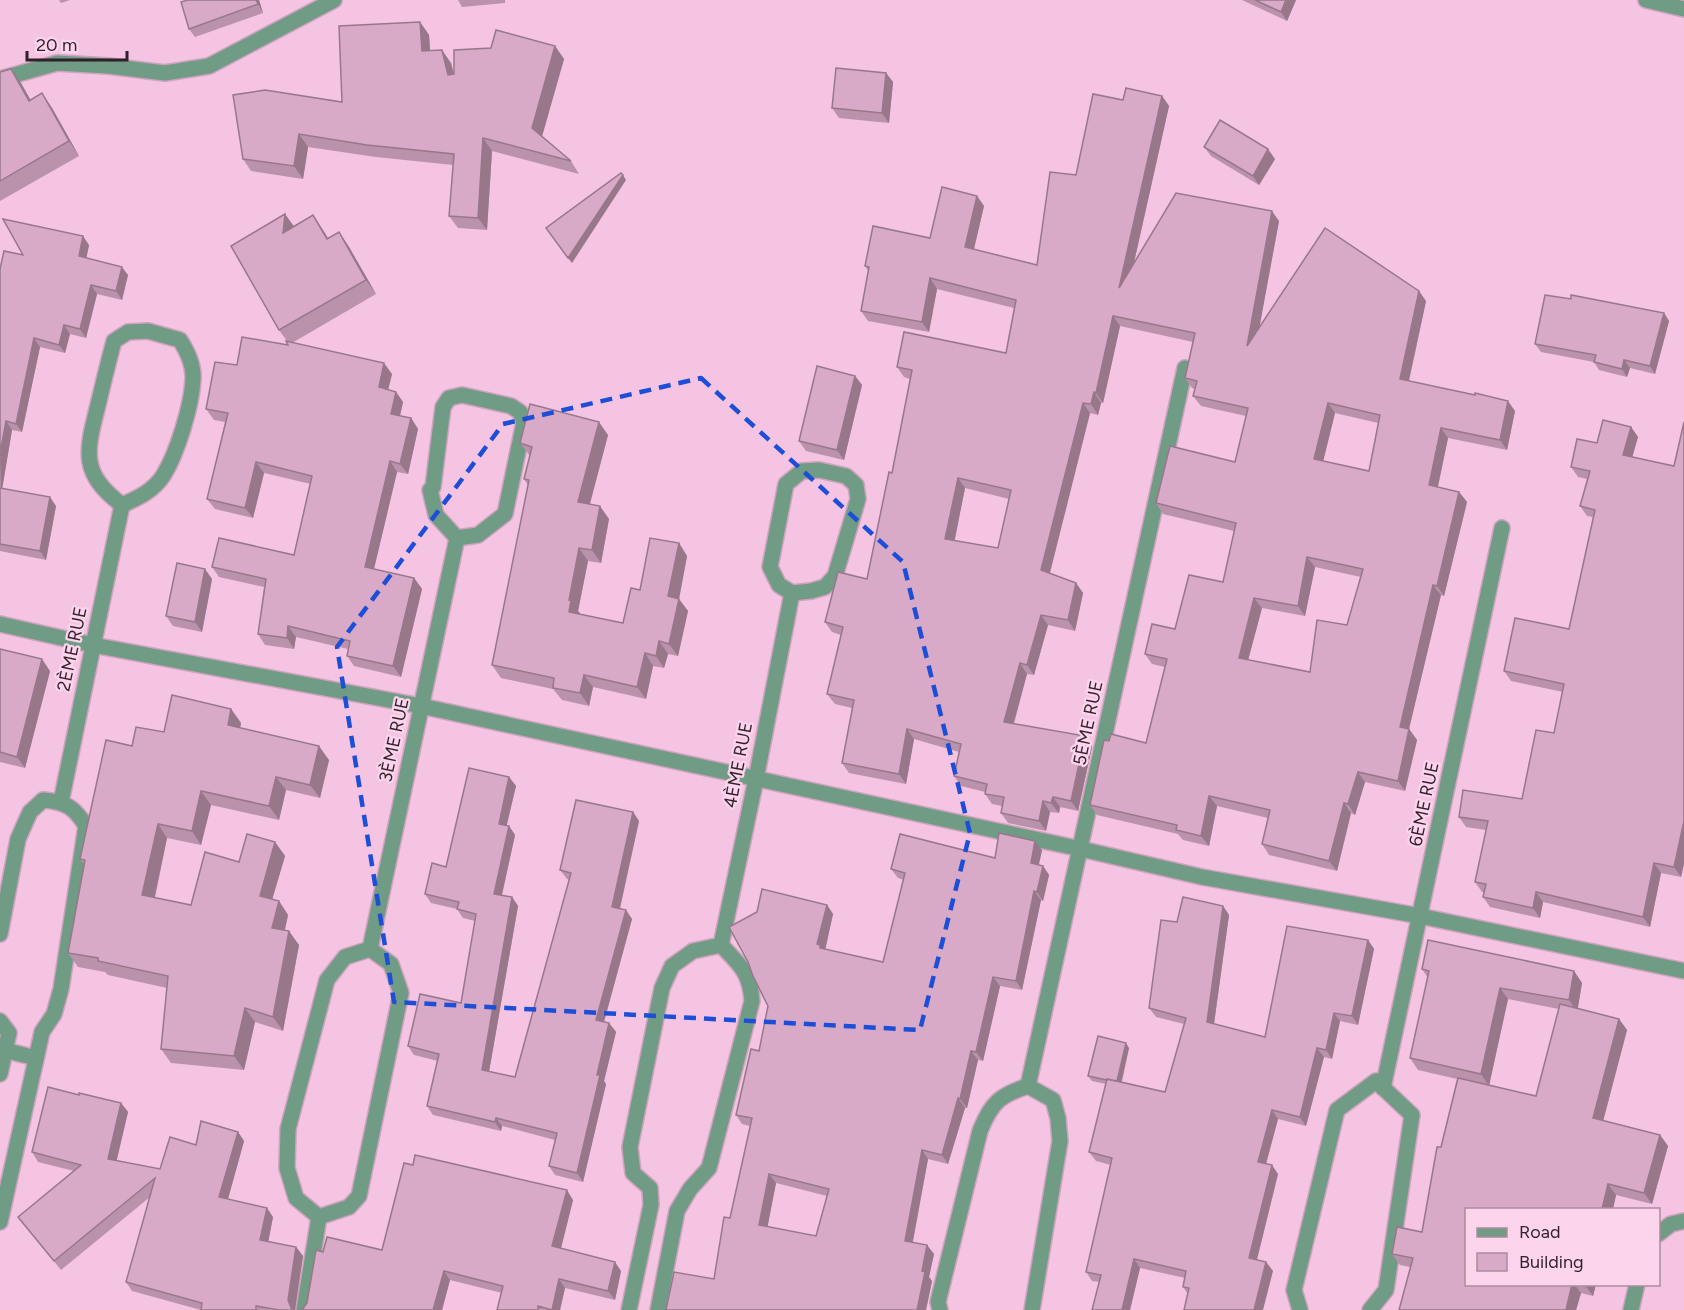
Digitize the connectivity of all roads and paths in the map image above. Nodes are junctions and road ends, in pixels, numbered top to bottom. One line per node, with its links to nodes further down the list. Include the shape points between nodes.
1 (334, 0): 4 (street, via 209,66 165,73 57,63)
2 (1646, 0): 3 (street)
3 (1684, 9)
4 (0, 79)
5 (1185, 368): 15 (street, 5ÈME RUE)
6 (122, 505): 6 (street, via 144,495 163,476 182,432 193,377 189,355 180,340 148,331 128,332 114,341 87,445 91,467 105,491); 11 (street, 2ÈME RUE)
7 (1502, 528): 16 (street, 6ÈME RUE)
8 (457, 538): 8 (street, via 478,535 505,514 524,422 520,412 511,406 462,395 449,398 444,407 430,490 436,515); 12 (street, 3ÈME RUE)
9 (792, 592): 9 (street, via 825,586 835,576 858,499 856,485 846,476 802,471 786,484 770,567 779,585); 13 (street, 4ÈME RUE)
10 (0, 624): 11 (street)
11 (93, 645): 12 (street); 14 (street, 2ÈME RUE)
12 (421, 706): 13 (street); 19 (street, 3ÈME RUE)
13 (756, 779): 15 (street); 18 (street, 4ÈME RUE)
14 (61, 802): 17 (street, via 44,800 30,812 18,839); 23 (street, via 77,812 86,826 61,989 54,1014 42,1032)
15 (1081, 849): 16 (street, via 1202,877); 25 (street, 5ÈME RUE)
16 (1420, 916): 20 (street); 26 (street, 6ÈME RUE)
17 (0, 934)
18 (720, 945): 27 (street, via 693,951 672,966 662,988 630,1147 633,1173 650,1188); 28 (street, via 745,970 752,1000 710,1168)
19 (370, 949): 29 (street, via 345,957 327,980 288,1129 287,1168 296,1198); 29 (street, via 391,964 402,993 359,1196 349,1207)
20 (1684, 970)
21 (0, 1021): 22 (street, via 9,1033)
22 (4, 1050): 23 (street); 24 (street)
23 (36, 1058): 31 (street)
24 (0, 1074)
25 (1029, 1086): 37 (street, via 1006,1093 988,1110 938,1302); 38 (street, via 1053,1100 1060,1142)
26 (1383, 1088): 39 (street, via 1376,1081 1337,1110 1294,1290); 40 (street, via 1412,1115 1386,1290)
27 (651, 1205): 28 (street); 35 (street)
28 (677, 1210): 36 (street)
29 (319, 1217): 34 (street)
30 (1684, 1221): 32 (street, via 1671,1224)
31 (0, 1222)
32 (1660, 1233)
33 (1637, 1286): 41 (street)
34 (304, 1310)
35 (629, 1310)
36 (658, 1310)
37 (940, 1310)
38 (1032, 1310)
39 (1300, 1310)
40 (1370, 1310)
41 (1631, 1310)

